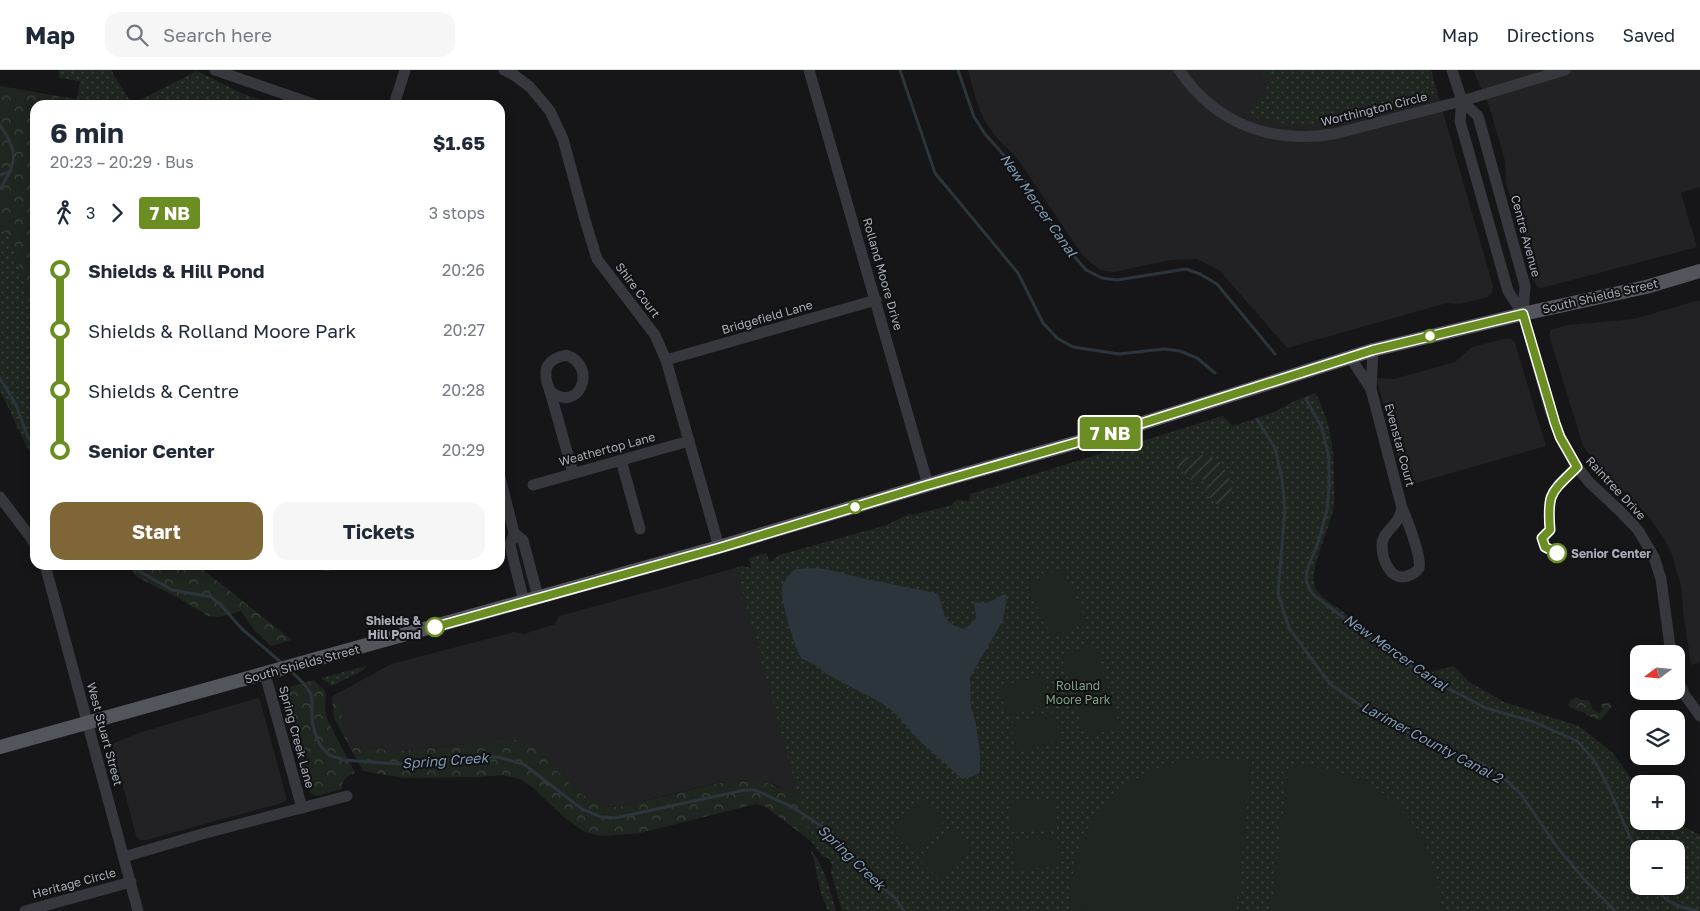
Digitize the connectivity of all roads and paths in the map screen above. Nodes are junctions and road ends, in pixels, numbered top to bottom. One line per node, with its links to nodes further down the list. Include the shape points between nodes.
1 (215, 70): 8 (street)
2 (405, 70): 9 (street)
3 (504, 70): 16 (street, Shire Court, via 530,87 550,111 563,139 597,259 655,335)
4 (809, 70): 12 (street, Rolland Moore Drive)
5 (1179, 70): 10 (street, Worthington Circle, via 1198,94 1229,118 1247,127 1290,137 1334,134)
6 (1452, 70): 10 (street, Centre Avenue)
7 (1565, 70): 10 (street, Worthington Circle)
8 (302, 100)
9 (396, 100)
10 (1462, 101): 13 (street, Centre Avenue, via 1460,121 1508,291); 13 (street, Centre Avenue, via 1478,116 1525,286)
11 (1700, 271): 13 (main road, South Shields Street, via 1646,287)
12 (876, 300): 16 (street, Bridgefield Lane); 23 (street, Rolland Moore Drive)
13 (1523, 314): 14 (main road, South Shields Street); 34 (street, Raintree Drive, via 1560,437 1577,467 1638,530 1654,557 1661,579)
14 (1373, 350): 15 (main road, South Shields Street); 17 (street, Evenstar Court)
15 (1350, 357): 17 (street, Evenstar Court); 23 (main road, South Shields Street, via 1124,429)
16 (666, 360): 19 (street, Shire Court)
17 (1371, 388): 25 (street, Evenstar Court)
18 (550, 391): 21 (street)
19 (689, 441): 20 (street, Weathertop Lane); 30 (street, Shire Court)
20 (621, 460): 21 (street, Weathertop Lane); 27 (street)
21 (573, 473): 22 (street, Weathertop Lane)
22 (533, 485)
23 (928, 485): 30 (main road, South Shields Street)
24 (0, 497): 29 (street)
25 (1402, 508): 25 (street, Evenstar Court, via 1398,520 1384,536 1382,545 1391,573 1402,578 1414,574 1419,568 1410,527)
26 (505, 515): 28 (street)
27 (640, 529)
28 (514, 533): 32 (street, via 523,540); 33 (street, via 510,545)
29 (30, 537)
30 (719, 548): 32 (main road, South Shields Street)
31 (46, 570): 38 (street, West Stuart Street)
32 (538, 597): 33 (main road, South Shields Street)
33 (524, 602): 35 (main road, South Shields Street)
34 (1670, 645)
35 (271, 672): 38 (main road, South Shields Street); 41 (street, Spring Creek Lane)
36 (1685, 695): 37 (street)
37 (1700, 716)
38 (88, 723): 39 (main road, South Shields Street); 42 (street, West Stuart Street)
39 (0, 748)
40 (347, 796): 41 (street)
41 (302, 808): 42 (street)
42 (124, 857): 43 (street, West Stuart Street)
43 (131, 882): 44 (street, Heritage Circle); 45 (street, West Stuart Street)
44 (25, 911)
45 (138, 911)

